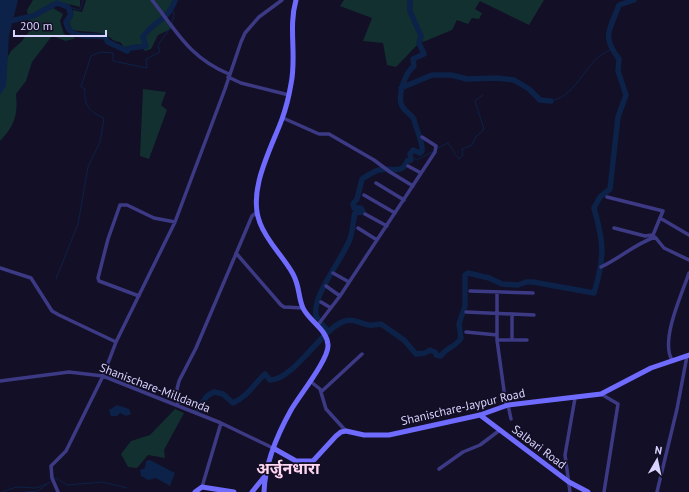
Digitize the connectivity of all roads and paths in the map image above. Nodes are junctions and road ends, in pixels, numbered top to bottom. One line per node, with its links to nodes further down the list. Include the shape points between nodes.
1 (152, 0): 4 (street, via 188,49)
2 (282, 0): 4 (street, via 259,17 245,33)
3 (296, 0): 5 (street, via 292,24 292,82)
4 (228, 76): 5 (street, via 241,83); 19 (street)
5 (289, 95): 6 (street)
6 (282, 118): 11 (street, via 319,134 330,134); 15 (street, via 261,173)
7 (422, 137): 9 (street, via 435,144 436,149)
8 (408, 166): 9 (street)
9 (422, 173): 11 (street)
10 (376, 183): 14 (street)
11 (413, 186): 14 (street)
12 (364, 195): 16 (street)
13 (607, 197): 18 (street, via 663,211)
14 (404, 200): 16 (street)
15 (256, 213): 26 (street, via 252,216); 40 (street, via 260,225 300,288)
16 (395, 213): 20 (street)
17 (365, 214): 20 (street)
18 (660, 218): 23 (street); 24 (street)
19 (175, 222): 37 (street); 37 (street, via 154,218 127,205 120,205 98,278 99,281)
20 (387, 226): 25 (street)
21 (358, 228): 25 (street)
22 (614, 228): 23 (street)
23 (654, 236): 27 (street, via 664,248); 28 (street)
24 (689, 236)
25 (377, 240): 32 (street)
26 (236, 253): 40 (street, via 281,305); 63 (street, via 196,348 179,381)
27 (689, 260)
28 (601, 267)
29 (0, 268): 52 (street, via 31,278 52,311 58,315)
30 (333, 273): 32 (street)
31 (689, 273): 55 (street, via 670,328 669,345)
32 (349, 282): 38 (street)
33 (326, 286): 38 (street)
34 (470, 291): 35 (street)
35 (497, 292): 36 (street); 43 (street)
36 (533, 293)
37 (139, 296): 52 (street)
38 (340, 296): 41 (street)
39 (321, 302): 41 (street)
40 (303, 308): 46 (street)
41 (331, 308): 46 (street)
42 (466, 312): 43 (street)
43 (497, 314): 44 (street); 48 (street)
44 (512, 314): 45 (street); 50 (street)
45 (534, 315)
46 (320, 323): 58 (street, via 326,335 328,348)
47 (466, 332): 48 (street)
48 (497, 335): 49 (street)
49 (497, 340): 50 (street); 62 (street)
50 (512, 340): 51 (street)
51 (527, 340)
52 (116, 342): 56 (street)
53 (362, 354): 59 (street)
54 (688, 356): 55 (street, Shanischare-Jaypur Road); 83 (street)
55 (672, 360): 60 (street, Shanischare-Jaypur Road)
56 (103, 376): 57 (street, Shanischare-Milldanda, via 69,372); 63 (street, Shanischare-Milldanda); 75 (street, via 66,451 51,466 52,478)
57 (0, 381)
58 (310, 381): 59 (street, via 318,386); 69 (street, via 292,408)
59 (321, 392): 68 (street, via 326,409)
60 (601, 394): 61 (street, Shanischare-Jaypur Road); 82 (street, via 618,404)
61 (574, 398): 62 (street, Shanischare-Jaypur Road); 72 (street, via 565,455)
62 (507, 405): 64 (street, Shanischare-Jaypur Road); 65 (street)
63 (178, 406): 66 (street, Shanischare-Milldanda)
64 (480, 415): 67 (street, Salbari Road); 68 (street, Shanischare-Jaypur Road, via 389,435 364,435)
65 (511, 419)
66 (221, 424): 69 (street, Shanischare-Milldanda); 73 (street)
67 (500, 430): 70 (street); 72 (street, Salbari Road)
68 (346, 431): 69 (street, via 336,436 313,461 296,461)
69 (274, 448): 71 (street)
70 (439, 469)
71 (265, 476): 78 (street); 79 (street)
72 (569, 482): 80 (street); 81 (street, Salbari Road)
73 (202, 487): 74 (street); 76 (street)
74 (209, 490): 77 (street)
75 (58, 492)
76 (195, 492)
77 (234, 492)
78 (252, 492)
79 (264, 492)
80 (570, 492)
81 (588, 492)
82 (604, 492)
83 (657, 492)

